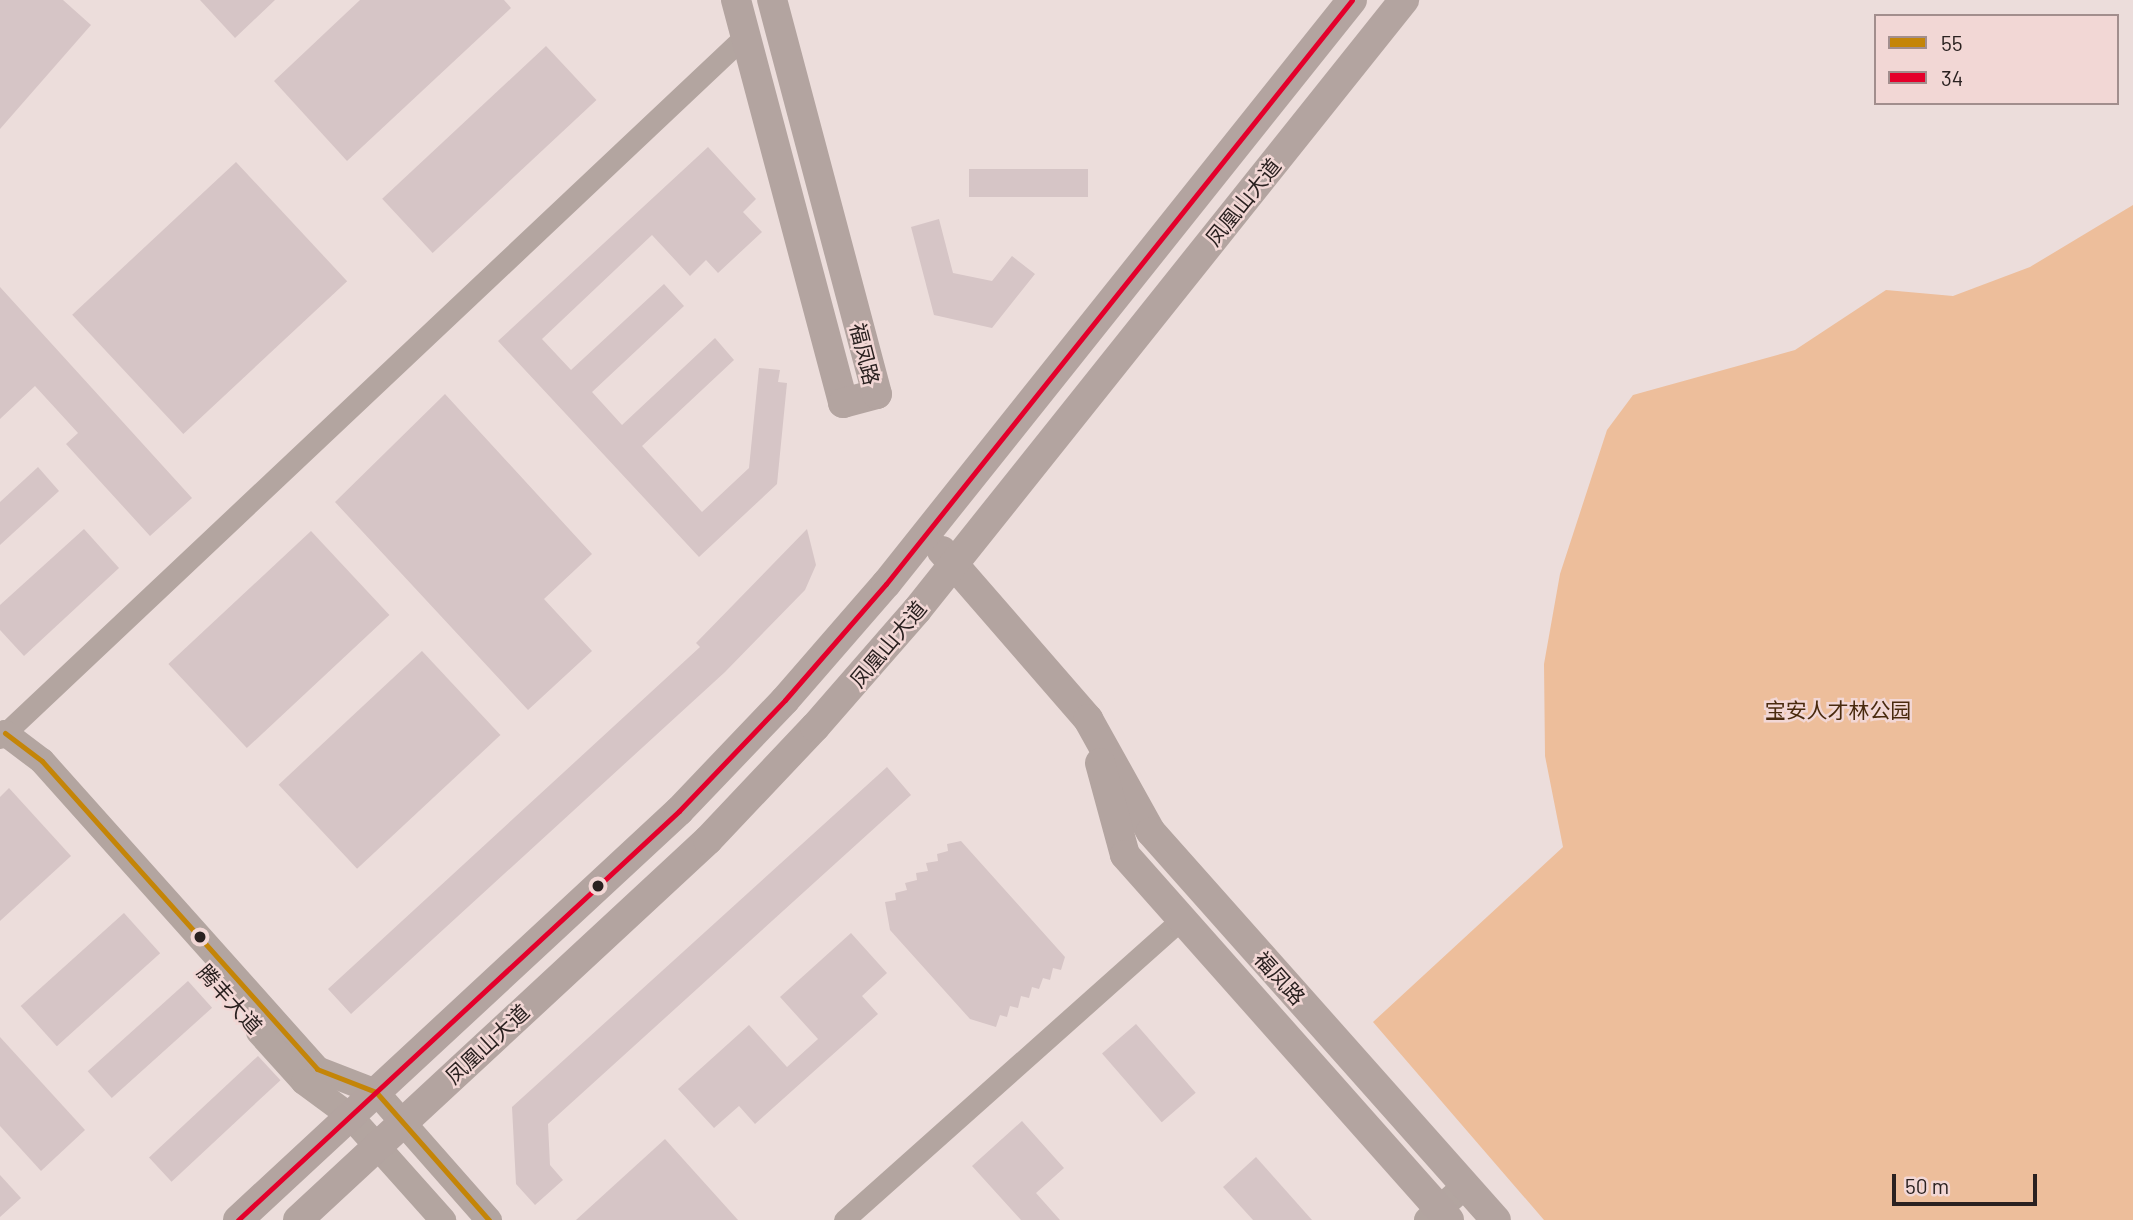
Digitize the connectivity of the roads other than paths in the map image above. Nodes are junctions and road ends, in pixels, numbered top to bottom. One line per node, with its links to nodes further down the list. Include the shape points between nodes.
1 (736, 0): 5 (main road, 福凤路)
2 (772, 0): 5 (main road, 福凤路, via 877,394 843,403)
3 (1352, 0): 6 (main road, 凤凰山大道)
4 (1404, 0): 7 (main road, 凤凰山大道)
5 (745, 36): 9 (street)
6 (926, 533): 7 (main road, 福凤路); 11 (main road, 凤凰山大道, via 785,700 688,802)
7 (954, 564): 8 (main road, 福凤路); 13 (main road, 凤凰山大道, via 815,727 708,840)
8 (1088, 719): 10 (main road, 福凤路, via 1125,855); 15 (main road, 福凤路, via 1151,832)
9 (2, 733): 11 (street, 腾丰大道, via 41,761 317,1069); 12 (street, 腾丰大道, via 28,771 304,1082)
10 (1182, 919): 16 (main road, 福凤路); 21 (street)
11 (376, 1092): 12 (main road, 凤凰山大道); 13 (street, 腾丰大道)
12 (350, 1116): 14 (street, 腾丰大道); 17 (main road, 凤凰山大道)
13 (403, 1122): 14 (main road, 凤凰山大道); 20 (street, 腾丰大道)
14 (378, 1146): 18 (main road, 凤凰山大道); 19 (street, 腾丰大道)
15 (1465, 1186): 16 (street); 22 (main road, 福凤路)
16 (1438, 1216)
17 (238, 1220)
18 (298, 1220)
19 (443, 1220)
20 (489, 1220)
21 (844, 1220)
22 (1496, 1220)

